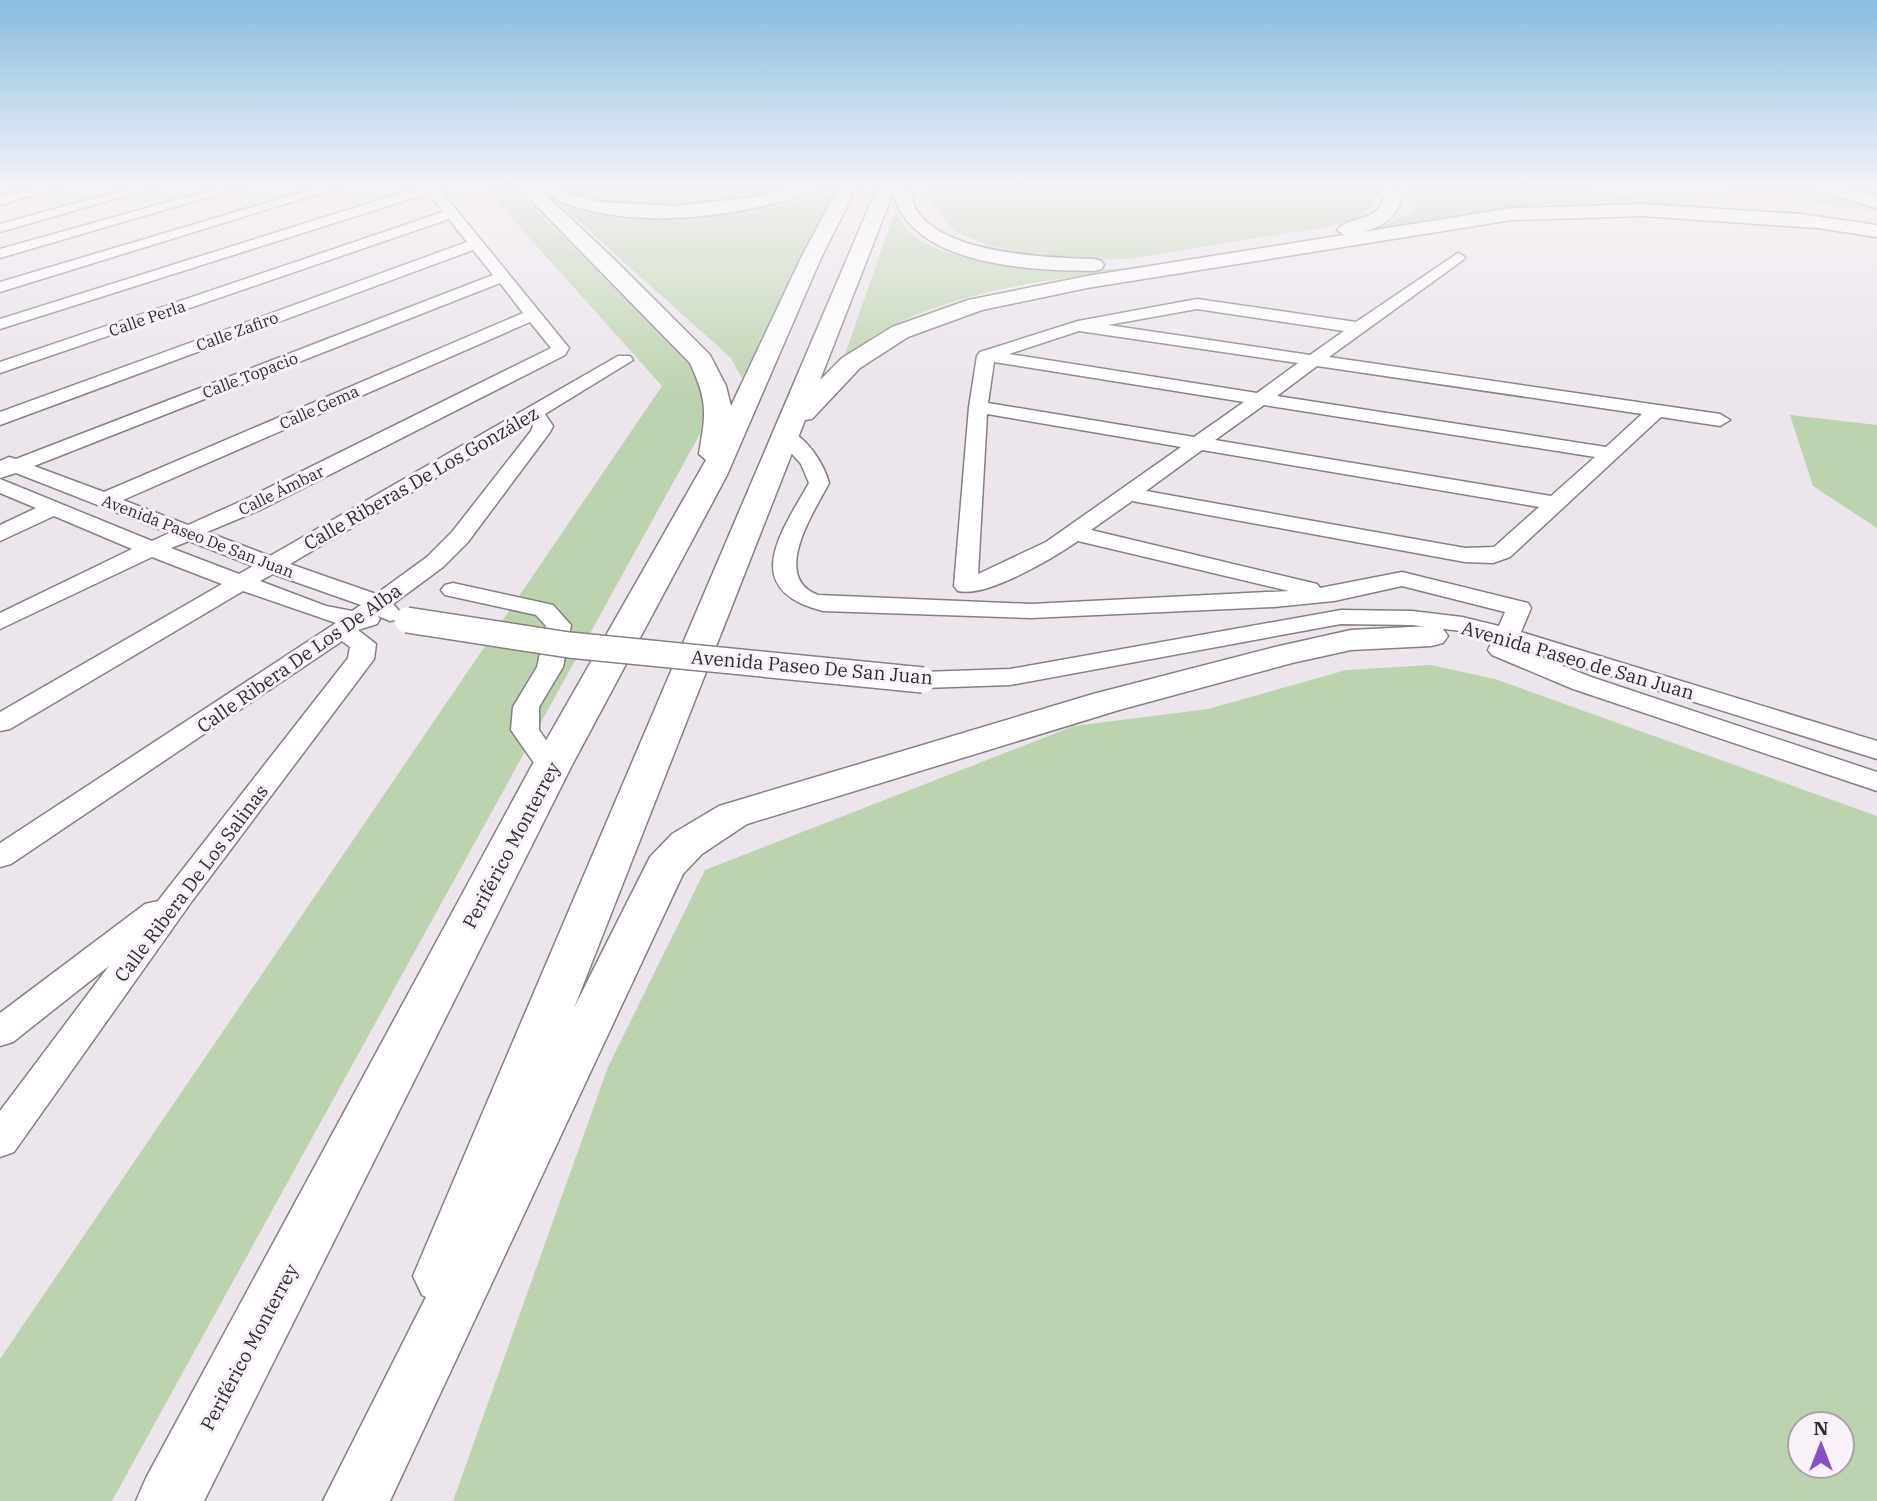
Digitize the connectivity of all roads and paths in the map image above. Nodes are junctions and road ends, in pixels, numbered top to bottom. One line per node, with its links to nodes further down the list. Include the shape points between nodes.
1 (103, 256): 15 (street)
2 (217, 256): 14 (street)
3 (328, 256): 16 (street, Calle Perla)
4 (442, 256): 20 (street, Calle Zafiro)
5 (484, 256): 13 (street)
6 (600, 256): 38 (highway, via 701,360 719,409)
7 (812, 256): 38 (highway, Periférico Monterrey)
8 (856, 256): 34 (highway)
9 (998, 256): 10 (highway, via 1090,265)
10 (1192, 256)
11 (1254, 256): 34 (highway, via 1039,291 918,325 882,341 851,363)
12 (1458, 257): 23 (street)
13 (501, 277): 19 (street); 37 (street, Calle Topacio)
14 (143, 280): 16 (street); 21 (street)
15 (0, 287)
16 (206, 298): 17 (street); 27 (street, Calle Perla)
17 (229, 304)
18 (251, 311): 20 (street)
19 (534, 314): 41 (street, Calle Gema); 44 (street, Calle Ámbar, via 559,351)
20 (274, 317): 32 (street, Calle Zafiro)
21 (0, 324)
22 (1077, 326): 23 (street, via 1197,304); 24 (street); 26 (street)
23 (1360, 328): 26 (street)
24 (986, 356): 28 (street); 29 (street)
25 (624, 359): 30 (street, Calle Riberas De Los González)
26 (1313, 361): 28 (street); 31 (street)
27 (0, 368)
28 (1259, 400): 35 (street); 36 (street)
29 (978, 407): 35 (street); 46 (street, via 966,586 997,576)
30 (533, 411): 48 (street, Calle Riberas De Los González); 53 (street, Calle Ribera De Los De Alba, via 543,426 540,432 460,537)
31 (1657, 411): 33 (street); 36 (street)
32 (0, 419)
33 (1720, 420)
34 (787, 433): 51 (street, via 809,459 819,483 782,556 787,582 801,597 823,604 1031,611); 68 (highway)
35 (1196, 445): 40 (street); 42 (street)
36 (1609, 453): 42 (street)
37 (5, 466): 41 (street, Avenida Paseo De San Juan)
38 (713, 475): 61 (highway, Periférico Monterrey)
39 (0, 485): 43 (street, Avenida Paseo De San Juan)
40 (1128, 494): 42 (street, via 1479,557 1502,552); 46 (street)
41 (104, 500): 44 (street, Avenida Paseo De San Juan)
42 (1555, 503)
43 (53, 508): 45 (street); 47 (street, Avenida Paseo De San Juan)
44 (190, 532): 47 (street, Calle Ámbar); 48 (street, Avenida Paseo De San Juan)
45 (0, 534)
46 (1064, 540): 51 (street); 52 (street)
47 (153, 548): 49 (street, Avenida Paseo De San Juan); 55 (street, Calle Ámbar)
48 (271, 565): 49 (street, Calle Riberas De Los González); 53 (street, Avenida Paseo De San Juan)
49 (240, 583): 56 (street, Avenida Paseo De San Juan); 59 (street, Calle Riberas De Los González)
50 (453, 590): 61 (street, via 544,610 559,625 550,667 526,707 525,730)
51 (1274, 600): 52 (street)
52 (1338, 605): 54 (street, Avenida Paseo de San Juan); 57 (street, Avenida Paseo de San Juan, via 1412,618); 58 (street, via 1402,579 1519,608)
53 (393, 613): 54 (street, Avenida Paseo De San Juan, bridge, via 569,645 923,680 1010,677); 56 (street, Avenida Paseo De San Juan)
54 (1313, 620): 57 (street, Avenida Paseo de San Juan)
55 (0, 622)
56 (349, 625): 63 (street, Calle Ribera De Los De Alba); 64 (street, Calle Ribera De Los Salinas, via 363,644 361,659)
57 (1447, 630): 58 (street, Avenida Paseo de San Juan); 69 (highway, via 1351,640 1106,702 733,815 687,844 665,867)
58 (1505, 643): 60 (street, Avenida Paseo de San Juan); 62 (street, Avenida Paseo de San Juan, via 1582,683)
59 (0, 723)
60 (1877, 750)
61 (551, 767): 67 (highway, Periférico Monterrey)
62 (1877, 782)
63 (0, 858)
64 (181, 893): 65 (street); 66 (street, Calle Ribera De Los Salinas)
65 (0, 1032)
66 (0, 1141)
67 (169, 1501)
68 (351, 1501)
69 (356, 1501)

